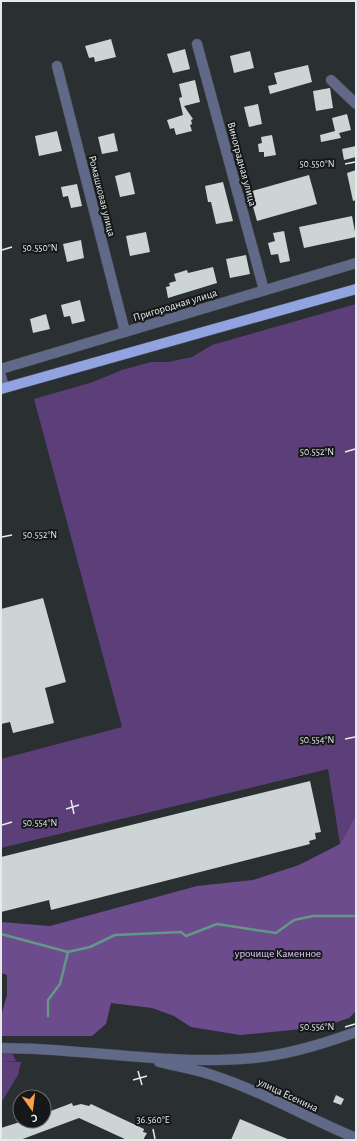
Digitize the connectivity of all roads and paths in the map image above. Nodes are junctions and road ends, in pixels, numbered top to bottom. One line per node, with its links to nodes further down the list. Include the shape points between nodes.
1 (197, 44): 7 (street, Виноградная улица)
2 (57, 66): 8 (street, Ромашковая улица)
3 (331, 80): 4 (street)
4 (356, 104)
5 (356, 263): 7 (street, Пригородная улица)
6 (356, 289): 11 (main road)
7 (264, 290): 8 (street, Пригородная улица)
8 (125, 332): 9 (street, Пригородная улица)
9 (1, 369)
10 (1, 376): 11 (street)
11 (3, 388)
12 (356, 1032): 15 (street, улица Есенина, via 275,1055)
13 (1, 1048): 14 (street, улица Есенина)
14 (141, 1058): 15 (street, улица Есенина); 16 (street, улица Есенина)
15 (213, 1059): 16 (street)
16 (210, 1074): 17 (street, улица Есенина, via 263,1095)
17 (356, 1138)

